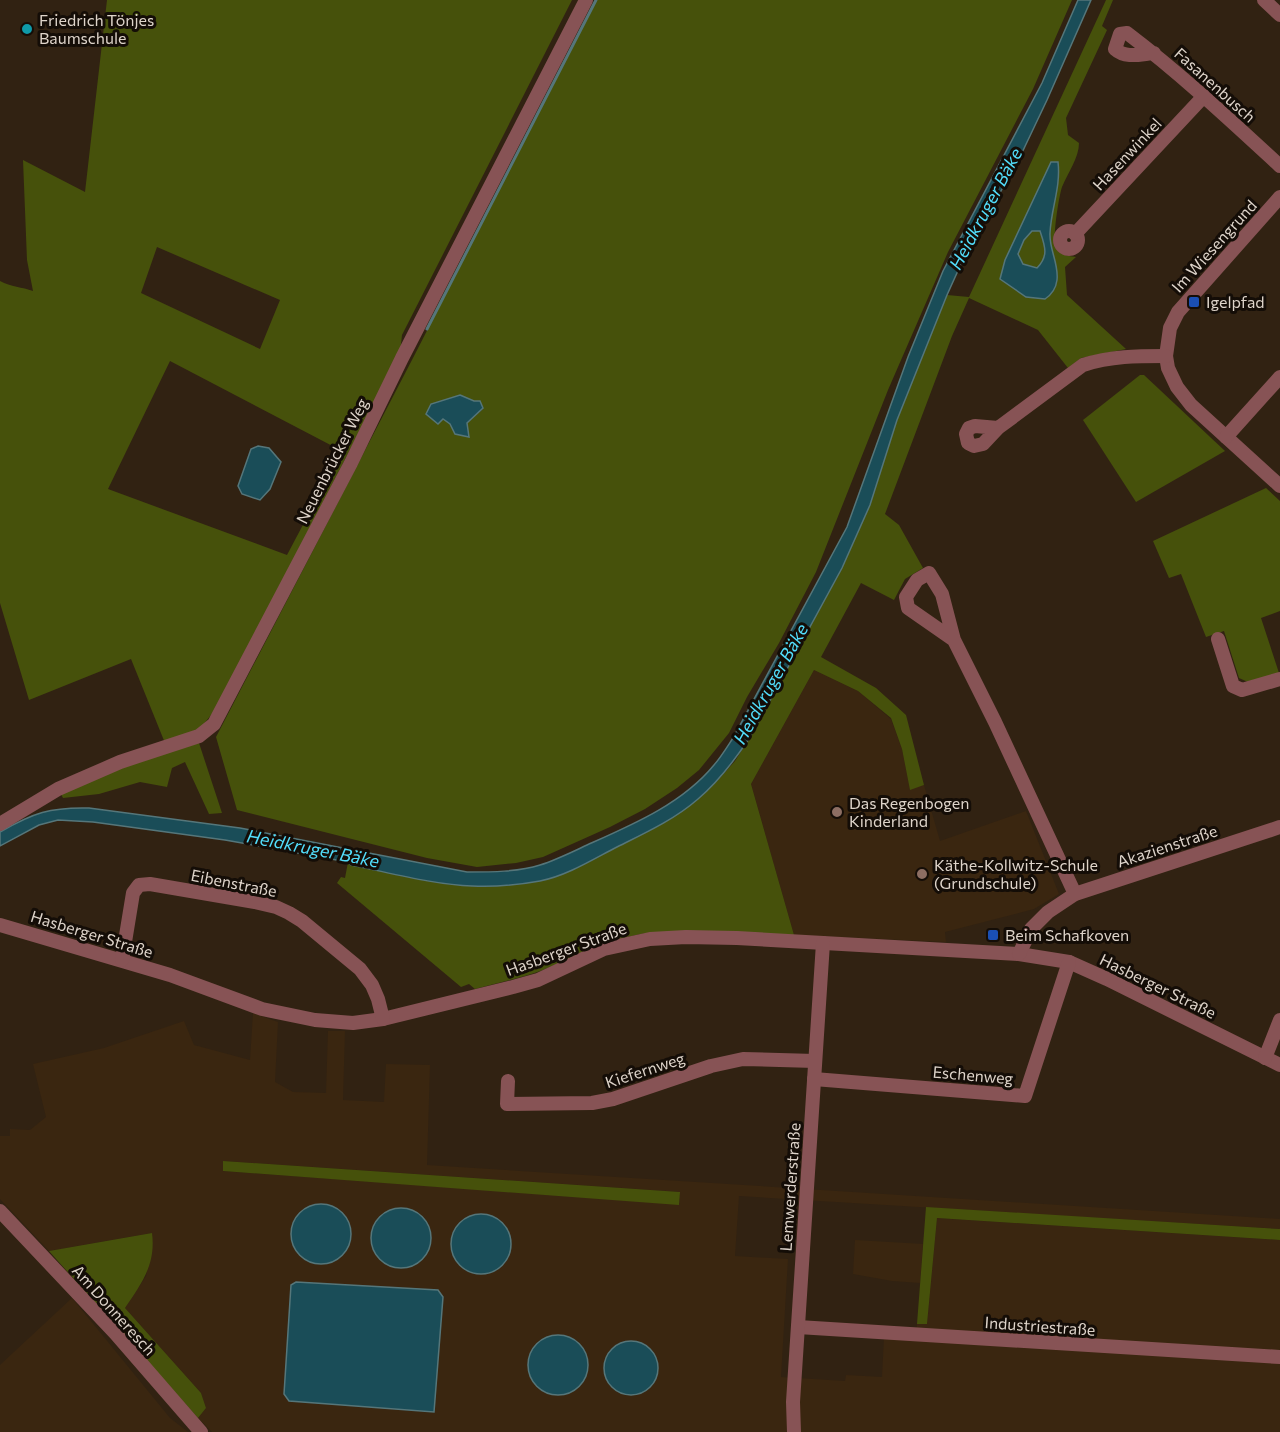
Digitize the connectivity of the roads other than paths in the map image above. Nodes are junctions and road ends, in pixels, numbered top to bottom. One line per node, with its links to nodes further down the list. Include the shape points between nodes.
1 (586, 0): 17 (street, Neuenbrücker Weg, via 214,724 199,736 120,762 58,789)
2 (1264, 0): 3 (street)
3 (1280, 15)
4 (1154, 54): 5 (street, Fasanenbusch)
5 (1204, 96): 6 (street, Fasanenbusch); 8 (street, Hasenwinkel)
6 (1280, 166)
7 (1280, 197): 9 (street, Im Wiesengrund, via 1178,312 1170,328)
8 (1075, 234)
9 (1166, 356): 11 (street, via 1128,356 1083,365); 12 (street, Im Wiesengrund, via 1177,387)
10 (1280, 377): 12 (street)
11 (998, 428)
12 (1226, 437): 13 (street, Im Wiesengrund)
13 (1280, 486)
14 (1218, 639): 16 (street, via 1237,689)
15 (954, 640): 15 (street, via 942,594 929,573 911,588 906,597 908,608); 19 (street)
16 (1280, 679)
17 (0, 824)
18 (1280, 827): 19 (street, Akazienstraße)
19 (1075, 894): 22 (street, Akazienstraße, via 1031,929)
20 (0, 925): 23 (street, Hasberger Straße)
21 (823, 944): 22 (street, Hasberger Straße); 25 (street, Hasberger Straße, via 686,937 636,940 604,949 538,980); 28 (street, Lemwerderstraße)
22 (1019, 954): 24 (street, Hasberger Straße)
23 (122, 960): 25 (street, Hasberger Straße, via 261,1009 315,1020 353,1023); 25 (street, Eibenstraße, via 133,893 140,885 255,902 276,907 302,921 360,969 372,985)
24 (1069, 962): 27 (street, Hasberger Straße); 30 (street, Eschenweg, via 1025,1096)
25 (382, 1019)
26 (1280, 1020): 27 (street)
27 (1265, 1058): 29 (street, Hasberger Straße)
28 (815, 1062): 30 (street, Lemwerderstraße); 31 (street, Kiefernweg, via 743,1059 613,1099 575,1105 507,1104)
29 (1280, 1065)
30 (814, 1079): 33 (street, Lemwerderstraße)
31 (508, 1081)
32 (0, 1211): 35 (street, Am Donneresch)
33 (798, 1327): 34 (street, Industriestraße); 36 (street, Lemwerderstraße)
34 (1280, 1357)
35 (201, 1432)
36 (794, 1432)

